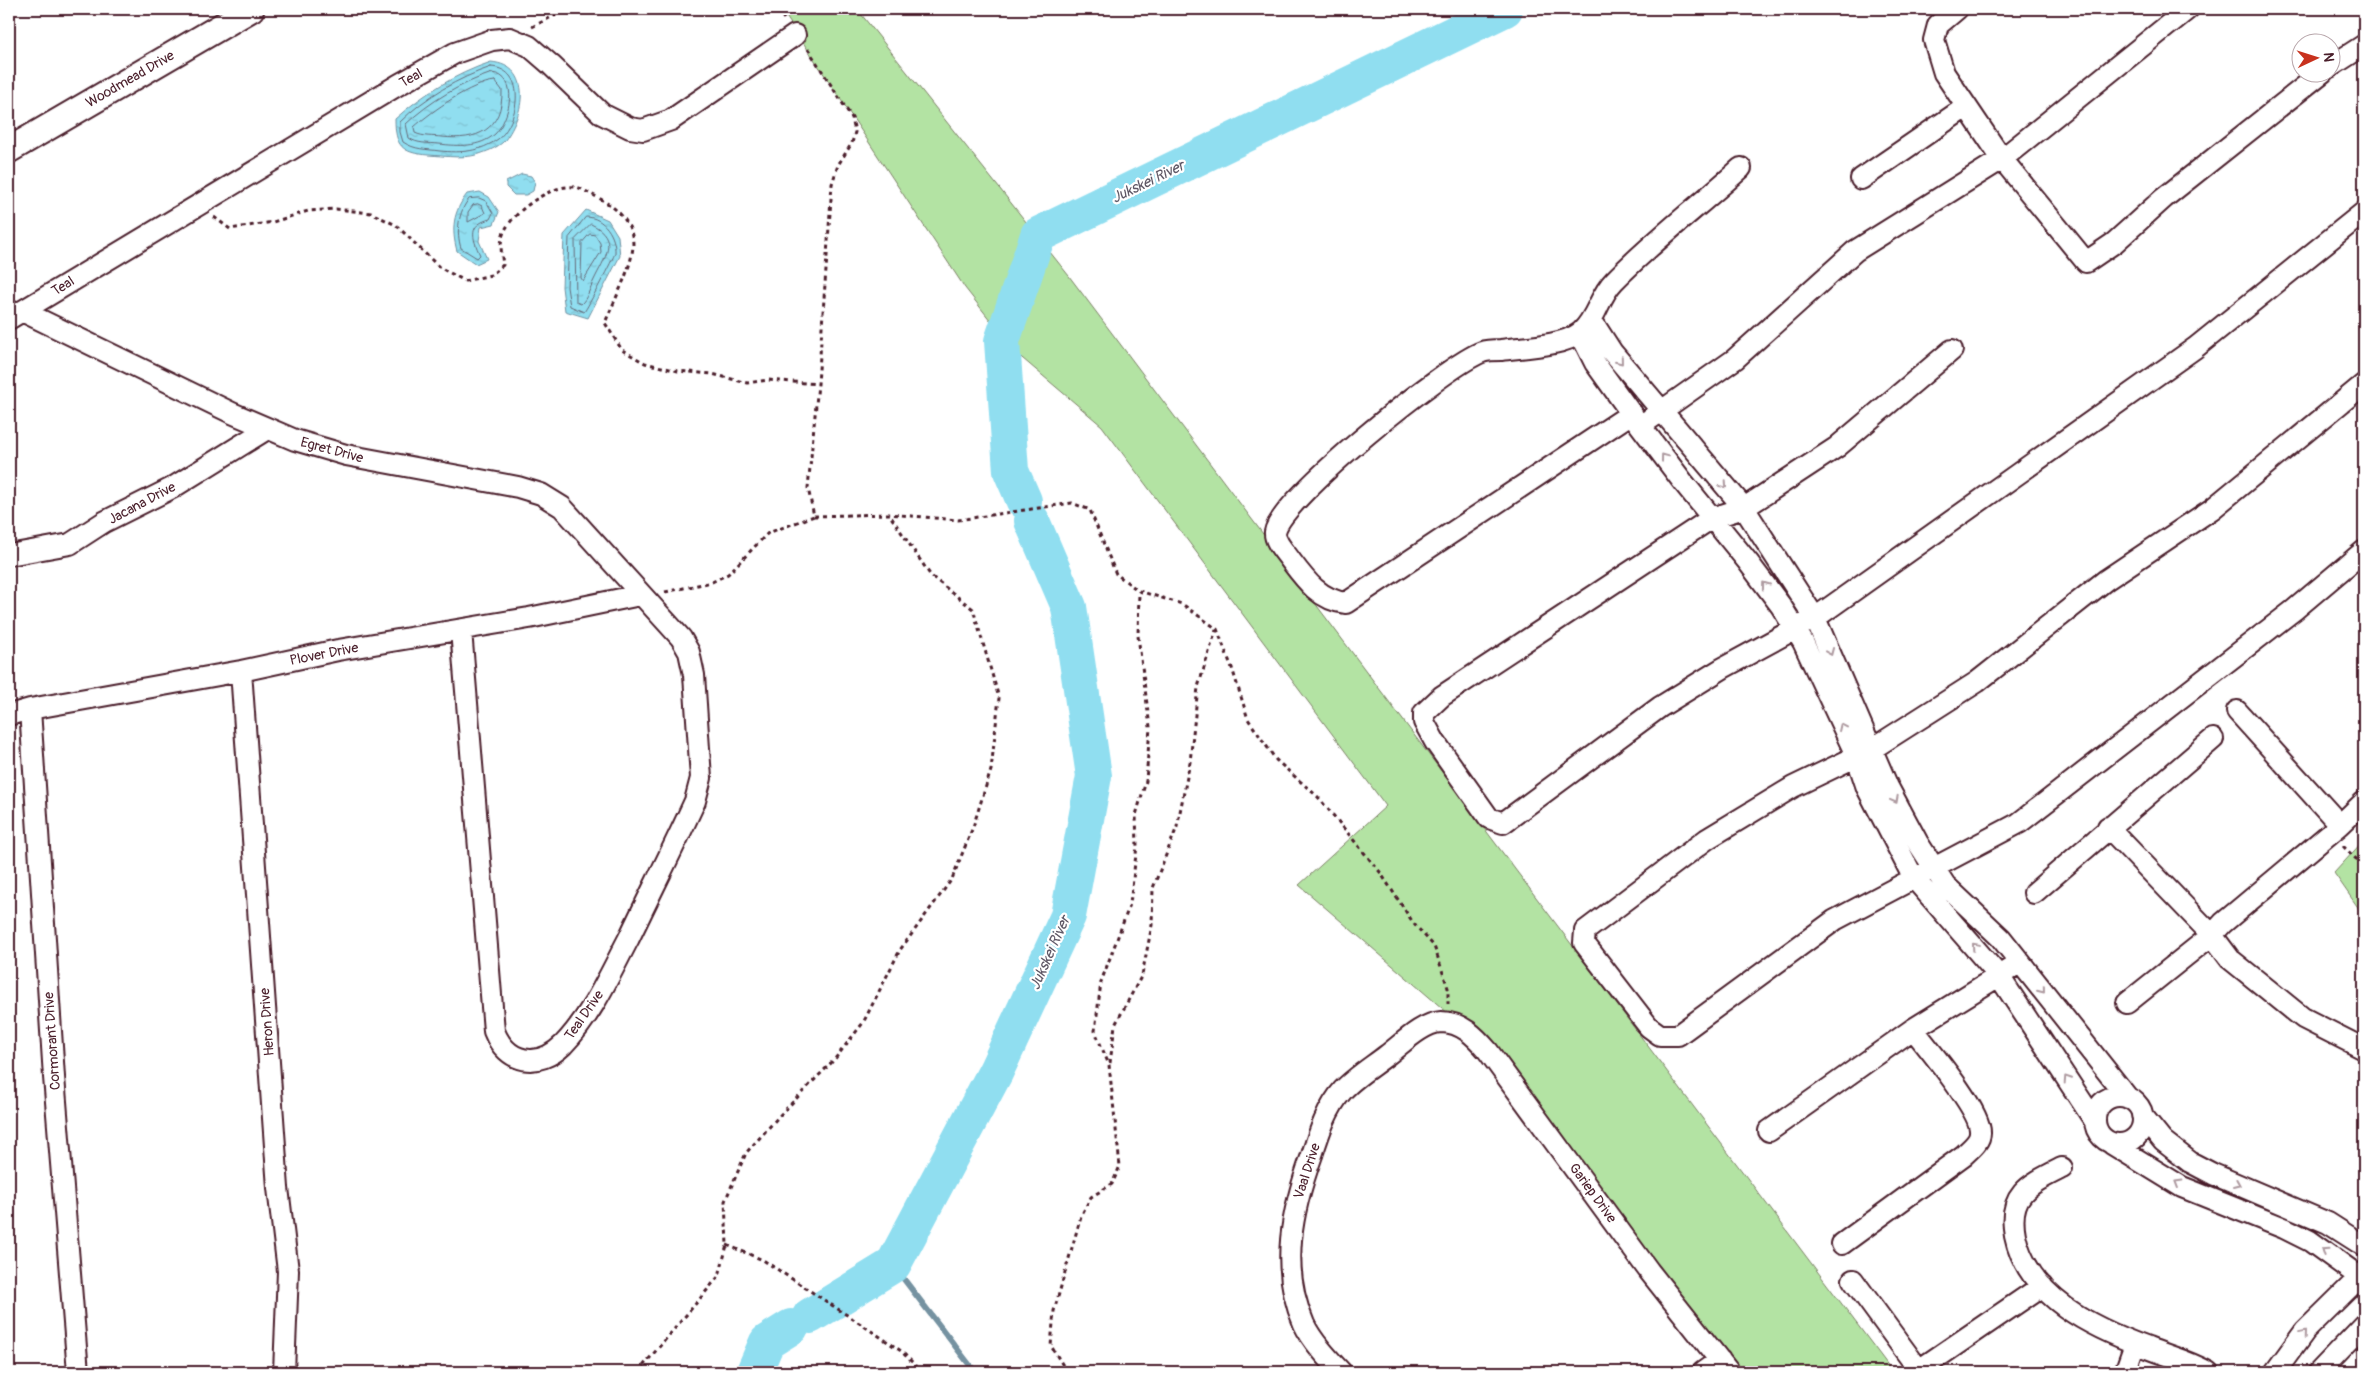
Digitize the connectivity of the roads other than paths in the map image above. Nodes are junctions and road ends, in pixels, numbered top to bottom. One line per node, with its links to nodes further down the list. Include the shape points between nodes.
1 (251, 9): 9 (main road, Woodmead Drive)
2 (1957, 9): 8 (street, via 1938,25 1934,40 1944,73)
3 (2188, 9): 10 (street)
4 (795, 35): 14 (street, Teal, via 671,120 642,130 630,128 602,114 529,46 510,38 492,40 455,53 197,204)
5 (2364, 45): 6 (street)
6 (2340, 61)
7 (2310, 82): 10 (street, via 2164,198 2114,243 2086,262)
8 (1966, 106): 10 (street); 12 (street)
9 (9, 150)
10 (2002, 159): 18 (street, via 1855,251 1735,360)
11 (1741, 168): 15 (street, via 1612,283)
12 (1861, 179)
13 (2364, 212): 26 (street, via 2194,348)
14 (16, 315): 20 (street, Egret Drive)
15 (1586, 327): 18 (street, one-way to 18, via 1612,352); 19 (street, via 1595,363); 19 (street, via 1570,338 1556,342 1482,351 1440,378 1346,451 1283,516 1275,532 1277,542 1320,594 1334,602 1346,603)
16 (1952, 350): 21 (street, via 1837,447)
17 (2364, 384): 34 (street, via 2212,509 2106,580 1977,682)
18 (1661, 411): 19 (street); 21 (street, one-way to 21)
19 (1636, 419): 22 (street, one-way to 19)
20 (267, 429): 24 (street, Jacana Drive, via 172,488 104,522 70,544); 25 (street, Egret Drive, via 346,455 542,494 562,507)
21 (1744, 508): 22 (street); 26 (street)
22 (1712, 518): 27 (street, one-way to 22); 27 (street, via 1442,696 1424,713 1424,722 1435,742 1482,810 1489,818 1503,823 1660,707)
23 (2364, 551): 38 (street, via 2286,616 2019,823)
24 (9, 555)
25 (640, 595): 28 (street, Plover Drive); 28 (street, Teal Drive, via 681,638 689,652 694,675 699,789 604,986 564,1044 538,1059 522,1059 503,1050 494,1031)
26 (1815, 618): 27 (street); 34 (street, one-way to 34)
27 (1795, 628): 34 (street, one-way to 27)
28 (461, 630): 29 (street, Plover Drive, via 338,650)
29 (241, 671): 30 (street, Plover Drive); 64 (street, Heron Drive, via 278,1188 288,1271)
30 (30, 709): 32 (street, Plover Drive); 63 (street, Cormorant Drive, via 54,1077)
31 (2237, 710): 37 (street)
32 (9, 715)
33 (2213, 739): 36 (street)
34 (1864, 752): 38 (street, one-way to 38); 39 (street, via 1867,788); 39 (street, via 1793,787 1707,839 1585,931 1584,943 1649,1027 1660,1036 1678,1035 1835,920)
35 (2364, 802): 37 (street)
36 (2108, 827): 40 (street); 41 (street)
37 (2335, 829): 41 (street)
38 (1934, 867): 39 (street); 42 (street, via 1944,885 1988,925)
39 (1913, 877): 43 (street, one-way to 39)
40 (2034, 892)
41 (2212, 935): 44 (street); 47 (street, via 2230,959 2303,1018)
42 (2020, 963): 43 (street); 48 (street, one-way to 48)
43 (2000, 976): 46 (street); 50 (street, one-way to 43)
44 (2127, 1003)
45 (1449, 1023): 61 (street, Gariep Drive, via 1471,1033 1488,1051 1649,1271); 65 (street, Vaal Drive, via 1422,1029 1343,1090 1326,1116 1308,1165 1290,1229 1291,1273 1304,1325)
46 (1914, 1029): 51 (street); 54 (street, via 1977,1119 1978,1140 1964,1155)
47 (2364, 1049)
48 (2128, 1098): 49 (street, via 2135,1102); 50 (street, via 2119,1096 2101,1103)
49 (2142, 1115): 52 (street, via 2140,1132 2135,1139); 55 (street, one-way to 55, via 2163,1141 2190,1162 2328,1223)
50 (2094, 1120): 52 (street, via 2099,1135)
51 (1769, 1131)
52 (2112, 1144): 56 (street, one-way to 52, via 2310,1241 2182,1187)
53 (2062, 1168): 58 (street, via 2029,1186 2019,1195 2013,1212 2019,1252)
54 (1842, 1244)
55 (2364, 1246)
56 (2363, 1276): 69 (street, one-way to 56, via 2305,1332)
57 (1853, 1280): 62 (street)
58 (2042, 1286): 60 (street, via 2054,1300 2079,1317); 62 (street)
59 (2364, 1325): 70 (street)
60 (2135, 1344): 67 (street); 68 (street)
61 (1725, 1366): 66 (street)
62 (1920, 1371)
63 (78, 1372)
64 (284, 1372)
65 (1341, 1372)
66 (1703, 1372)
67 (2125, 1372)
68 (2208, 1372)
69 (2275, 1372)
70 (2319, 1372)

